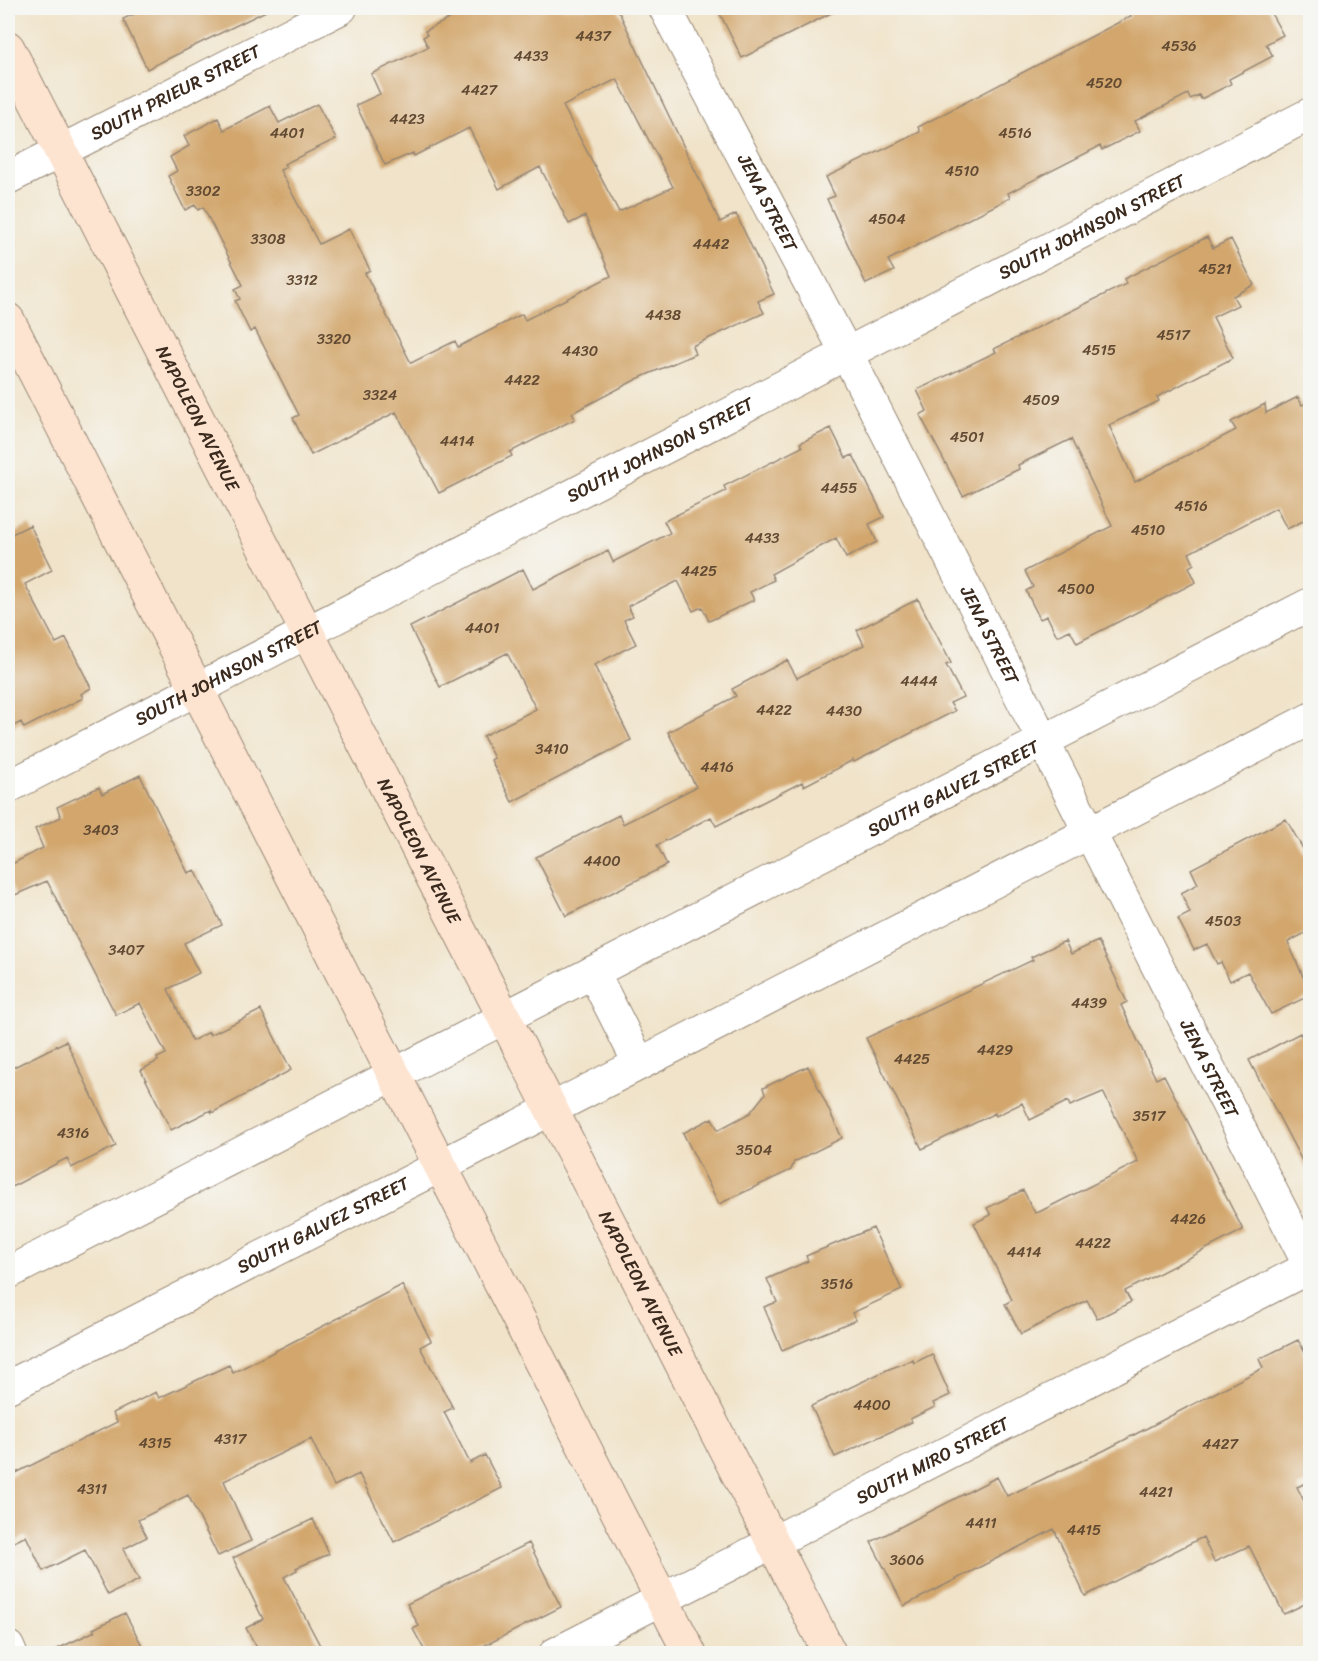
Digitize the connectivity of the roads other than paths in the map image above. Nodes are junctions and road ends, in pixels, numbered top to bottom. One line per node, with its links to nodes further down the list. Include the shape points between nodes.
1 (341, 8): 5 (street, SOUTH PRIEUR STREET)
2 (664, 8): 8 (street, JENA STREET)
3 (8, 48): 5 (main road, NAPOLEON AVENUE)
4 (1311, 114): 8 (street, SOUTH JOHNSON STREET)
5 (61, 151): 6 (street, SOUTH PRIEUR STREET); 10 (main road, NAPOLEON AVENUE)
6 (8, 178)
7 (8, 320): 11 (main road)
8 (847, 354): 10 (street, SOUTH JOHNSON STREET); 13 (street, JENA STREET)
9 (1311, 604): 13 (street, SOUTH GALVEZ STREET)
10 (307, 632): 11 (street, SOUTH JOHNSON STREET); 17 (main road, NAPOLEON AVENUE)
11 (196, 689): 14 (street, SOUTH JOHNSON STREET); 19 (main road)
12 (1311, 719): 15 (street, SOUTH GALVEZ STREET)
13 (1045, 743): 15 (street, JENA STREET); 16 (street, SOUTH GALVEZ STREET)
14 (8, 786)
15 (1092, 834): 18 (street, SOUTH GALVEZ STREET); 22 (street, JENA STREET)
16 (593, 972): 17 (street, SOUTH GALVEZ STREET); 18 (street)
17 (504, 1017): 19 (street, SOUTH GALVEZ STREET); 20 (main road, NAPOLEON AVENUE)
18 (639, 1063): 20 (street, SOUTH GALVEZ STREET)
19 (392, 1073): 21 (main road); 23 (street, SOUTH GALVEZ STREET)
20 (550, 1107): 21 (street, SOUTH GALVEZ STREET); 25 (main road, NAPOLEON AVENUE)
21 (439, 1164): 24 (street, SOUTH GALVEZ STREET); 26 (main road)
22 (1311, 1267): 25 (street, SOUTH MIRO STREET)
23 (8, 1274)
24 (8, 1387)
25 (773, 1542): 26 (street, SOUTH MIRO STREET); 31 (main road, NAPOLEON AVENUE)
26 (662, 1599): 29 (street, SOUTH MIRO STREET); 30 (main road)
27 (8, 1647): 28 (street)
28 (11, 1653)
29 (555, 1653)
30 (690, 1653)
31 (830, 1653)

